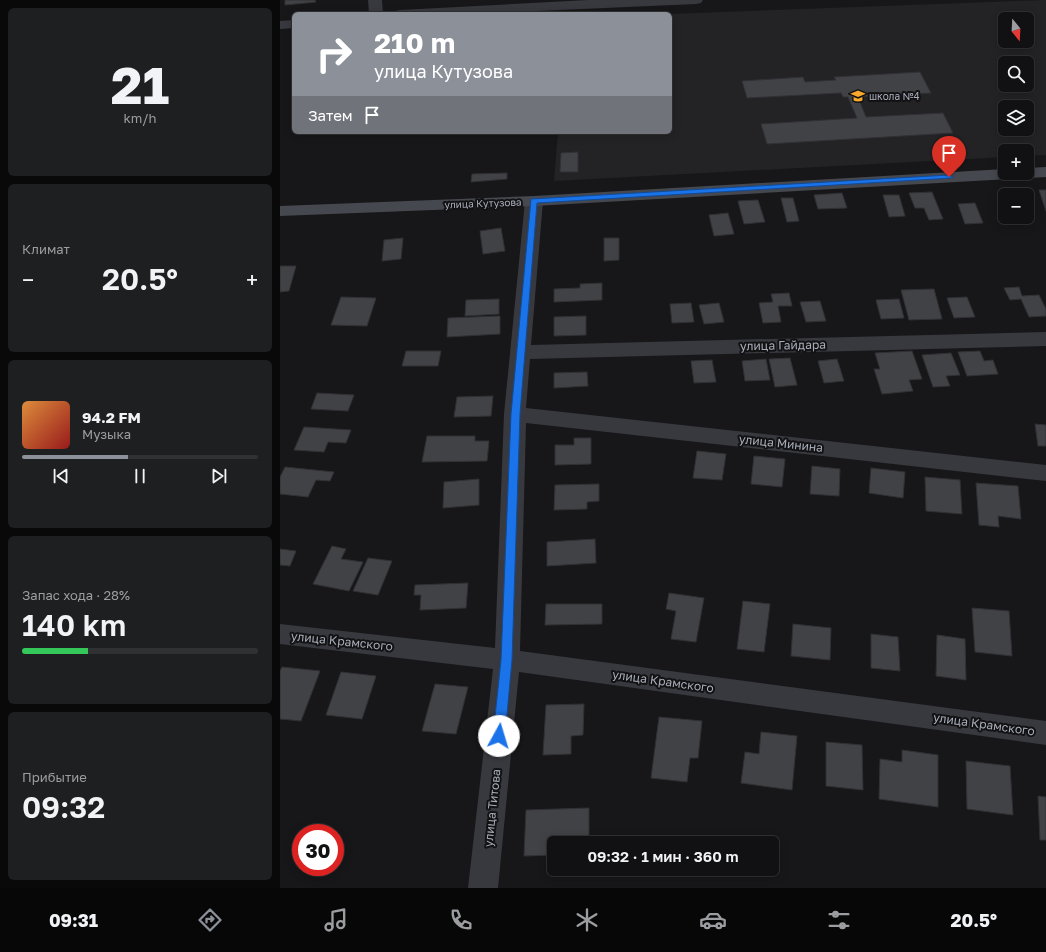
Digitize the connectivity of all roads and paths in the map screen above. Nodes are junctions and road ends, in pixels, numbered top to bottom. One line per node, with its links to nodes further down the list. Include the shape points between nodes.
1 (375, 0): 4 (street)
2 (696, 0): 3 (street)
3 (497, 4): 5 (street)
4 (376, 12)
5 (419, 12)
6 (292, 24): 7 (street)
7 (280, 25)
8 (1046, 172): 9 (main road)
9 (1034, 173)
10 (998, 174): 11 (main road, улица Кутузова)
11 (534, 201): 12 (main road, улица Кутузова); 14 (street, улица Титова)
12 (280, 211)
13 (1046, 339): 14 (street, улица Гайдара)
14 (521, 352): 15 (street, улица Титова)
15 (515, 414): 16 (street, улица Минина); 18 (street, улица Титова)
16 (1046, 473)
17 (280, 634): 18 (street, улица Крамского)
18 (507, 660): 19 (street, улица Крамского); 20 (street, улица Титова)
19 (1046, 733)
20 (483, 888)

